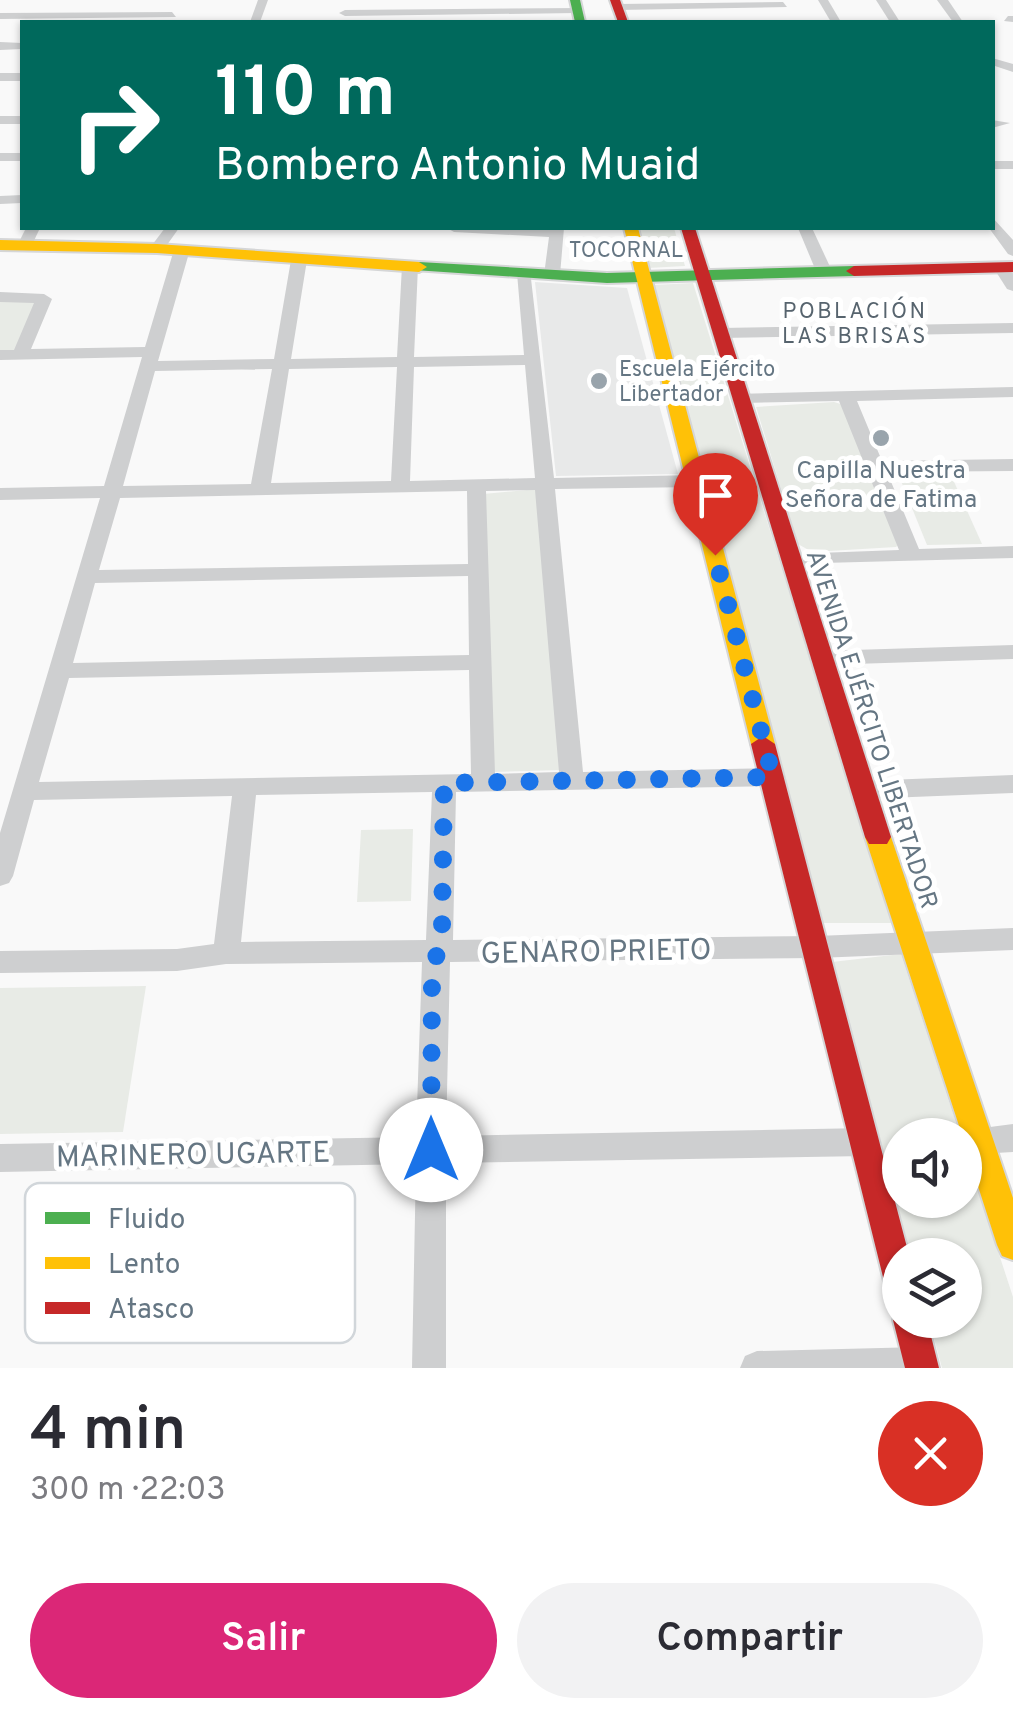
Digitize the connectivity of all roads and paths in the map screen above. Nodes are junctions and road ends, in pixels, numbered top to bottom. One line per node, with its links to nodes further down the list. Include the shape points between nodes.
1 (178, 0): 8 (street)
2 (702, 3): 3 (street); 4 (street)
3 (783, 5)
4 (619, 10)
5 (577, 11): 6 (street)
6 (345, 12)
7 (0, 16): 8 (street)
8 (170, 19)
9 (995, 229): 22 (street)
10 (171, 230): 18 (street)
11 (556, 230): 25 (street)
12 (632, 230): 27 (main road)
13 (689, 230): 26 (main road, AVENIDA EJÉRCITO LIBERTADOR)
14 (806, 230): 23 (street)
15 (30, 236): 16 (main road, TOCORNAL); 17 (main road, TOCORNAL)
16 (68, 236): 18 (main road, TOCORNAL)
17 (0, 244)
18 (157, 249): 19 (main road, TOCORNAL)
19 (182, 252): 20 (main road, TOCORNAL); 33 (street)
20 (299, 260): 21 (main road, TOCORNAL); 36 (street)
21 (410, 266): 24 (main road, TOCORNAL); 35 (street)
22 (1010, 268): 23 (main road, TOCORNAL)
23 (824, 271): 26 (main road, TOCORNAL)
24 (525, 273): 25 (main road, TOCORNAL); 34 (street)
25 (552, 274): 27 (main road, TOCORNAL)
26 (702, 274): 27 (main road, TOCORNAL); 30 (main road, AVENIDA EJÉRCITO LIBERTADOR)
27 (644, 277): 42 (main road)
28 (0, 297): 31 (street, via 42,298)
29 (1013, 328): 30 (street)
30 (721, 333): 39 (main road, AVENIDA EJÉRCITO LIBERTADOR)
31 (21, 354): 32 (street); 33 (street)
32 (0, 355)
33 (150, 359): 36 (street); 47 (street)
34 (533, 360): 35 (street); 43 (street)
35 (406, 362): 36 (street); 45 (street)
36 (281, 364): 46 (street)
37 (1013, 392): 38 (street)
38 (846, 396): 39 (street); 41 (street)
39 (741, 398): 51 (main road, AVENIDA EJÉRCITO LIBERTADOR)
40 (1013, 465): 41 (street)
41 (876, 467): 50 (street)
42 (696, 480): 43 (street); 58 (main road)
43 (544, 483): 44 (street); 59 (street)
44 (476, 484): 45 (street); 52 (street)
45 (400, 486): 46 (street)
46 (260, 489): 47 (street)
47 (112, 492): 48 (street); 53 (street)
48 (0, 494)
49 (1013, 552): 50 (street)
50 (912, 556): 51 (street)
51 (791, 560): 55 (main road, AVENIDA EJÉRCITO LIBERTADOR)
52 (478, 570): 53 (street); 56 (street)
53 (87, 577): 57 (street)
54 (1013, 652): 55 (street)
55 (821, 658): 64 (main road, AVENIDA EJÉRCITO LIBERTADOR)
56 (480, 662): 57 (street); 60 (street)
57 (60, 670): 65 (street)
58 (773, 777): 59 (street); 69 (main road)
59 (572, 780): 60 (street)
60 (483, 782): 61 (street)
61 (444, 783): 63 (street); 71 (street)
62 (1013, 784): 64 (street)
63 (245, 787): 65 (street); 70 (street)
64 (862, 790): 68 (main road, AVENIDA EJÉRCITO LIBERTADOR)
65 (25, 791): 66 (street)
66 (0, 876)
67 (1013, 939): 68 (street, GENARO PRIETO)
68 (912, 943): 69 (street, GENARO PRIETO); 73 (main road, AVENIDA EJÉRCITO LIBERTADOR)
69 (817, 947): 71 (street, GENARO PRIETO); 76 (main road)
70 (226, 953): 71 (street, GENARO PRIETO); 72 (street, GENARO PRIETO, via 191,960)
71 (437, 953): 77 (street)
72 (0, 962)
73 (971, 1118)
74 (1013, 1138): 75 (street)
75 (982, 1140)
76 (866, 1142): 77 (street, MARINERO UGARTE); 80 (main road)
77 (431, 1150): 79 (street, MARINERO UGARTE); 84 (street)
78 (982, 1152): 81 (main road, AVENIDA EJÉRCITO LIBERTADOR)
79 (0, 1158)
80 (890, 1238)
81 (1013, 1246)
82 (914, 1338): 83 (main road)
83 (921, 1366): 85 (street)
84 (429, 1368)
85 (756, 1368)

